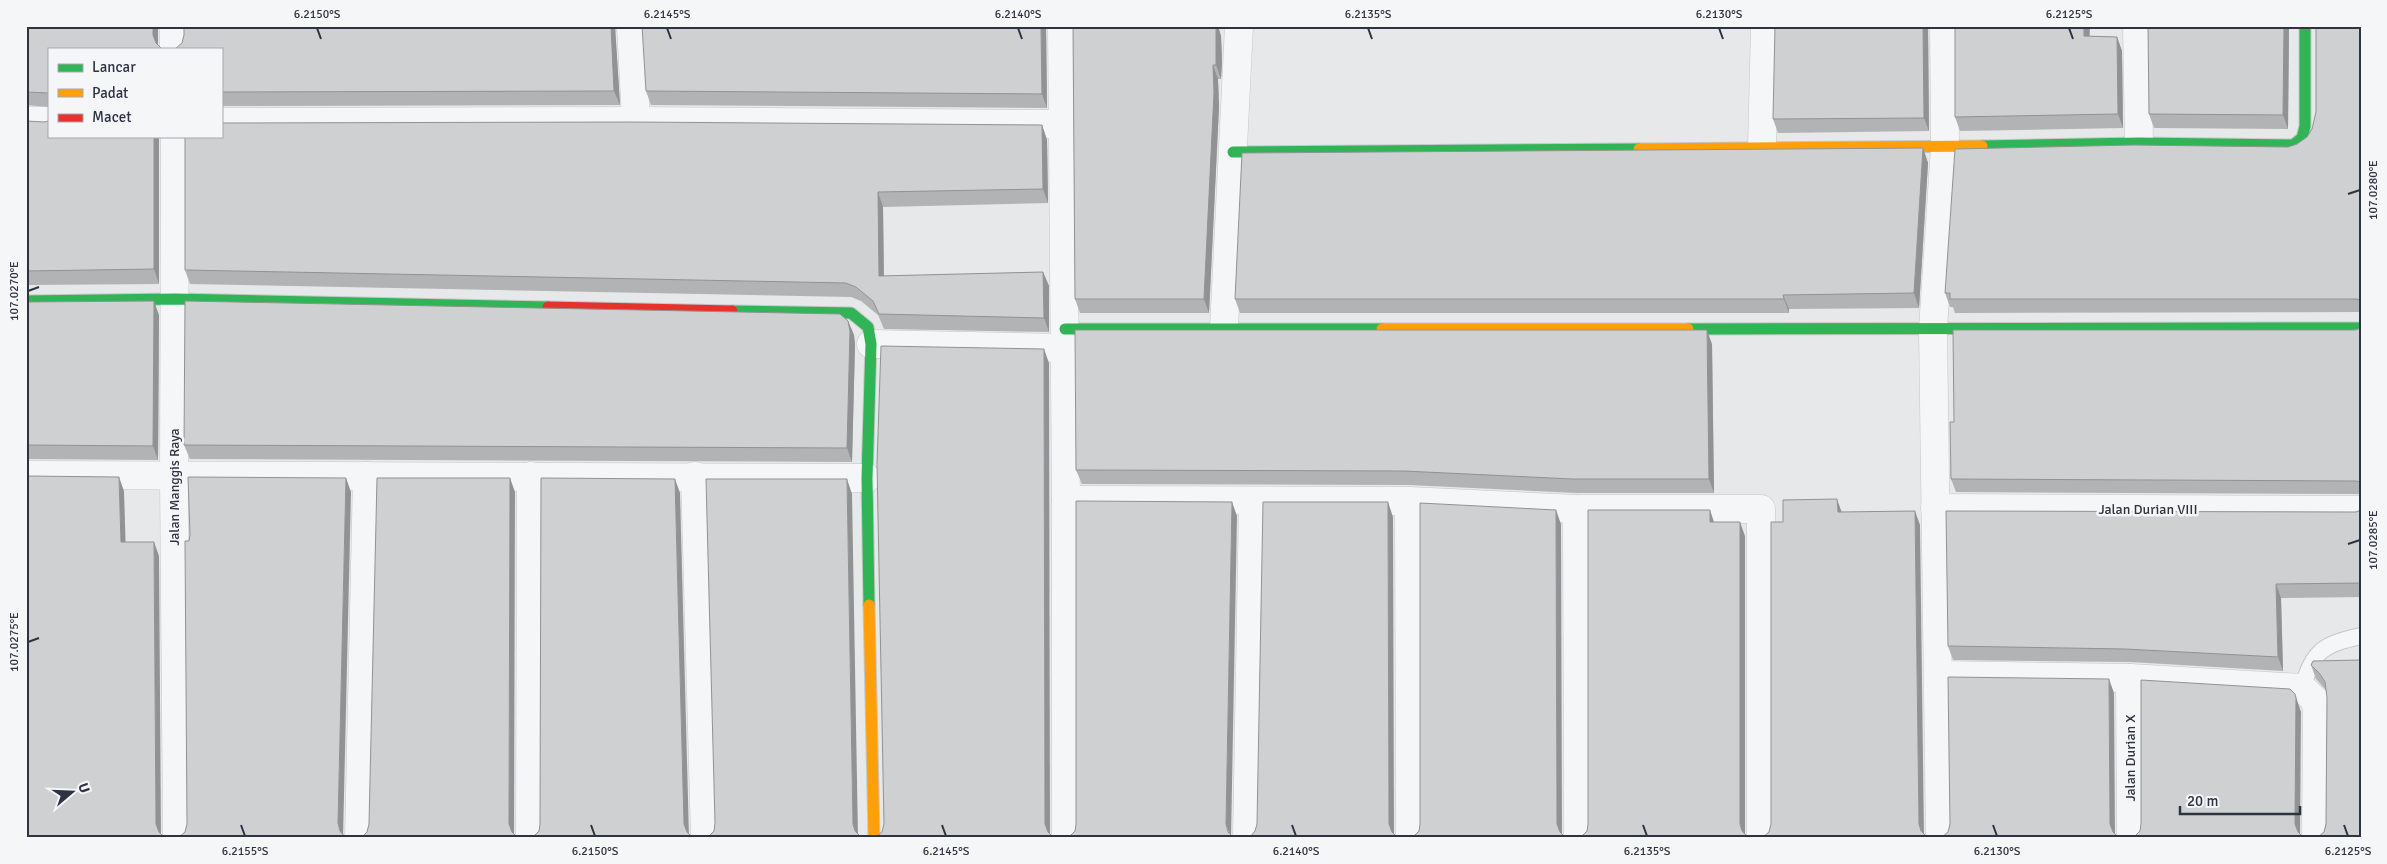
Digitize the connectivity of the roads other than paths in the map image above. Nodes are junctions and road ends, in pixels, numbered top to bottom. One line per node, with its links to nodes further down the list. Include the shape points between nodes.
1 (174, 26): 9 (street)
2 (631, 26): 12 (street)
3 (1062, 26): 14 (street)
4 (1238, 26): 19 (street)
5 (1765, 26): 18 (street)
6 (1944, 26): 17 (street)
7 (2137, 26): 16 (street)
8 (2305, 26): 16 (street, via 2305,126 2302,138 2293,145)
9 (174, 48)
10 (26, 121): 11 (street)
11 (48, 121)
12 (636, 121): 13 (street); 14 (street)
13 (222, 122)
14 (1063, 124): 25 (street)
15 (175, 138): 20 (street, Jalan Manggis Raya)
16 (2139, 144): 17 (street)
17 (1945, 147): 18 (street); 24 (street)
18 (1762, 148): 19 (street)
19 (1233, 152): 22 (street)
20 (175, 299): 21 (street); 26 (street, via 851,313 868,327); 31 (street, Jalan Manggis Raya)
21 (26, 302)
22 (1224, 328): 24 (street); 25 (street)
23 (2361, 328): 24 (street)
24 (1933, 329): 36 (street)
25 (1065, 338): 26 (street); 33 (street)
26 (871, 344): 32 (street)
27 (26, 475): 31 (street)
28 (368, 476): 29 (street); 31 (street); 44 (street)
29 (531, 476): 30 (street); 45 (street)
30 (695, 476): 32 (street); 46 (street)
31 (174, 477): 43 (street, Jalan Manggis Raya)
32 (867, 478): 47 (street)
33 (1066, 500): 35 (street); 48 (street)
34 (1409, 501): 35 (street); 37 (street); 50 (street)
35 (1253, 502): 49 (street)
36 (1935, 508): 38 (street, Jalan Durian VIII); 40 (street)
37 (1577, 509): 51 (street); 52 (street, via 1761,509)
38 (2361, 510)
39 (2361, 636): 42 (lane, via 2334,642 2321,650 2313,659)
40 (1939, 675): 41 (street); 53 (street)
41 (2130, 678): 42 (street); 54 (street, Jalan Durian X)
42 (2302, 688): 55 (street, via 2315,700 2317,711)
43 (177, 838)
44 (359, 838)
45 (530, 838)
46 (705, 838)
47 (874, 838)
48 (1066, 838)
49 (1247, 838)
50 (1410, 838)
51 (1578, 838)
52 (1761, 838)
53 (1940, 838)
54 (2131, 838)
55 (2316, 838)

